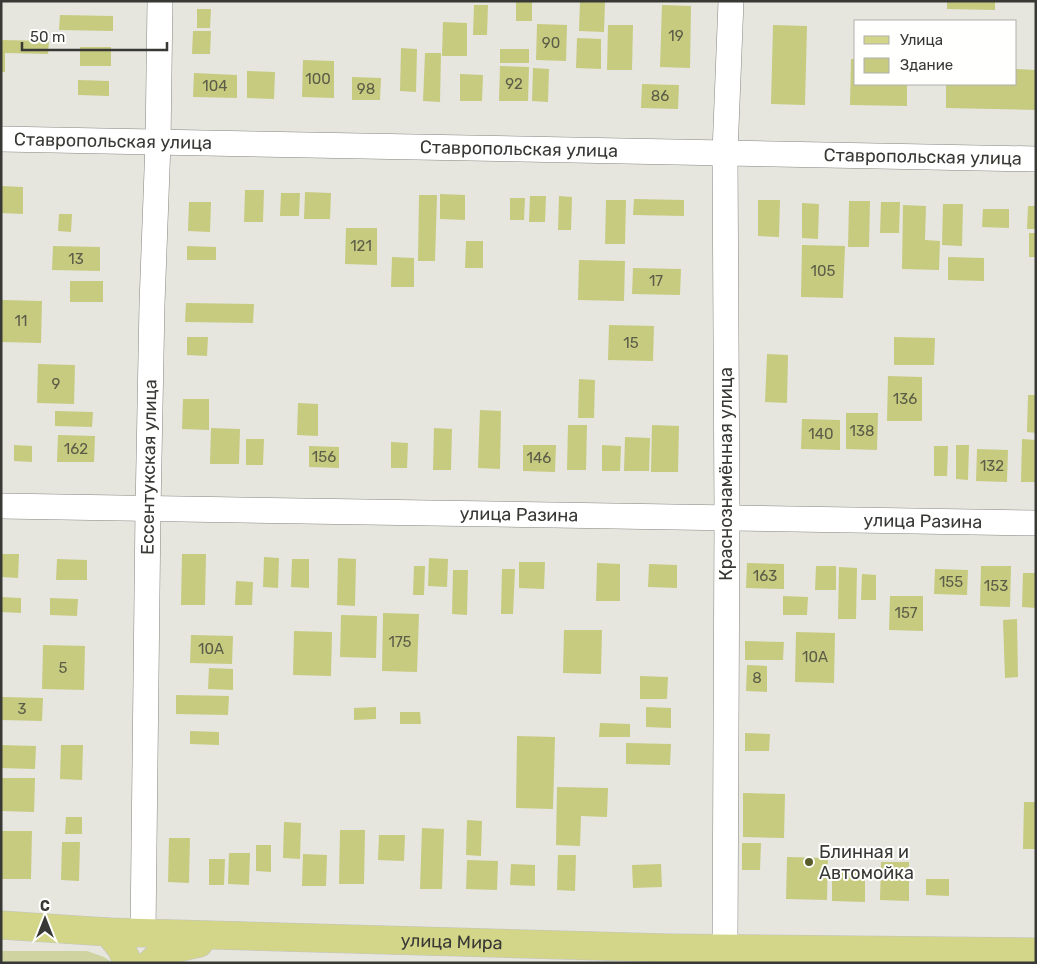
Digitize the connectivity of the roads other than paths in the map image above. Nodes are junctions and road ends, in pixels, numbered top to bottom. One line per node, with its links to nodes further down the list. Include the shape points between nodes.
1 (160, 1): 4 (street, Ессентукская улица)
2 (731, 1): 5 (street, Краснознамённая улица)
3 (1, 139): 4 (street, Ставропольская улица)
4 (158, 143): 5 (street, Ставропольская улица); 8 (street, Ессентукская улица)
5 (725, 153): 6 (street, Ставропольская улица); 9 (street, Краснознамённая улица)
6 (1036, 159)
7 (1, 506): 8 (street, улица Разина)
8 (148, 510): 9 (street, улица Разина); 13 (street, Ессентукская улица)
9 (727, 517): 10 (street, улица Разина); 15 (street, Краснознамённая улица)
10 (1036, 523)
11 (1, 925): 12 (main road, улица Мира)
12 (108, 932): 13 (main road, улица Мира); 18 (main road)
13 (142, 932): 14 (main road, улица Мира)
14 (237, 934): 17 (main road, улица Мира); 19 (main road, улица Мира, via 164,951)
15 (725, 948): 16 (main road, улица Мира); 17 (main road, улица Мира)
16 (1036, 952)
17 (668, 956)
18 (128, 963)
19 (151, 963)

